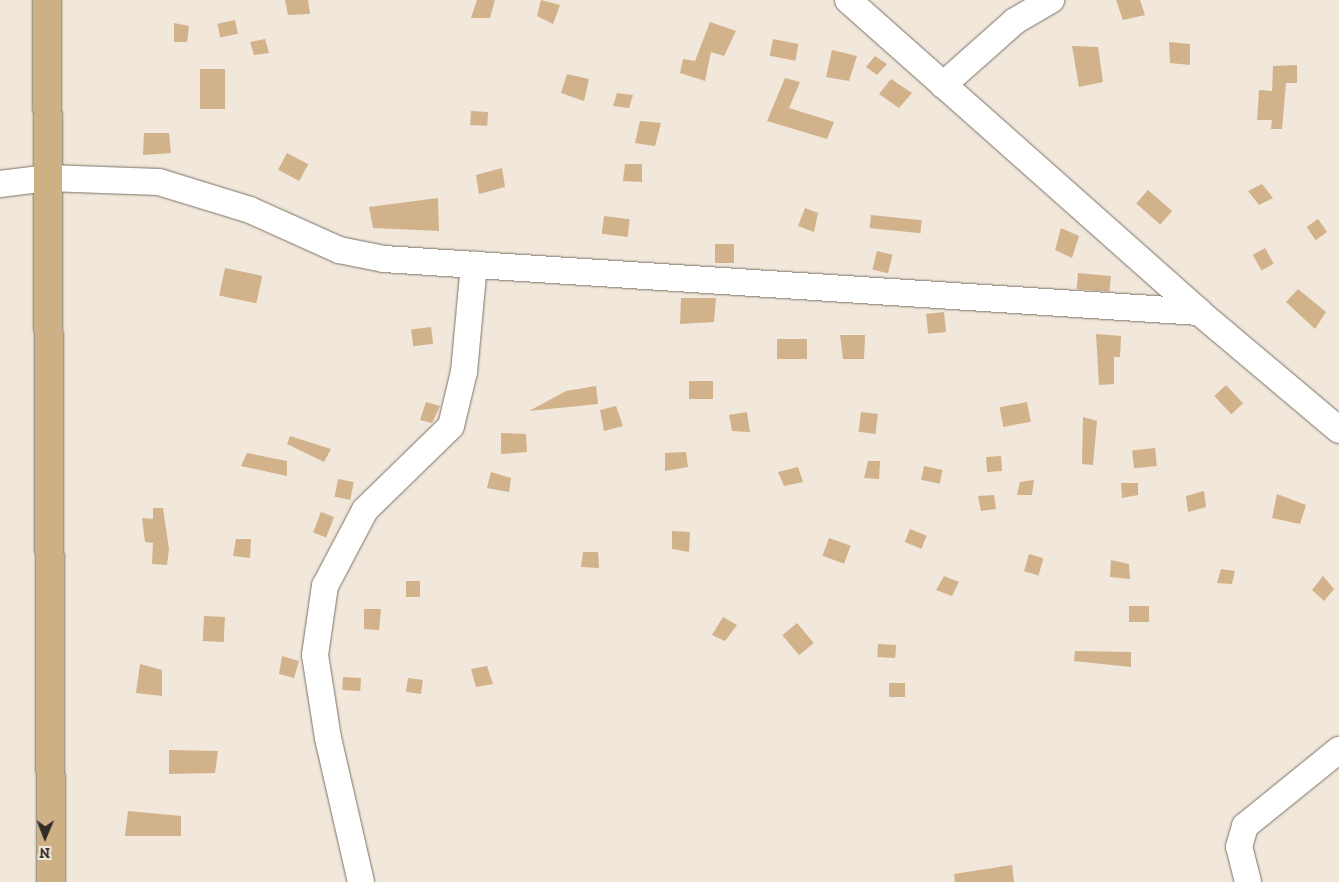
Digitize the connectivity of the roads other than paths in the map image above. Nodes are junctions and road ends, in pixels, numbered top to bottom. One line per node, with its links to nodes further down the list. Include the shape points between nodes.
1 (47, 0): 5 (main road)
2 (848, 0): 4 (street)
3 (1051, 0): 4 (street, via 1015,21)
4 (943, 85): 8 (street)
5 (47, 178): 6 (street); 7 (street, via 159,182 250,210 339,250 384,259); 11 (main road)
6 (0, 184)
7 (474, 264): 8 (street, via 981,301); 12 (street, via 464,372 451,426 365,510 325,586 315,655 328,738)
8 (1199, 312): 9 (street)
9 (1339, 430)
10 (1339, 750): 13 (street, via 1245,826 1239,848)
11 (51, 882)
12 (361, 882)
13 (1248, 882)

